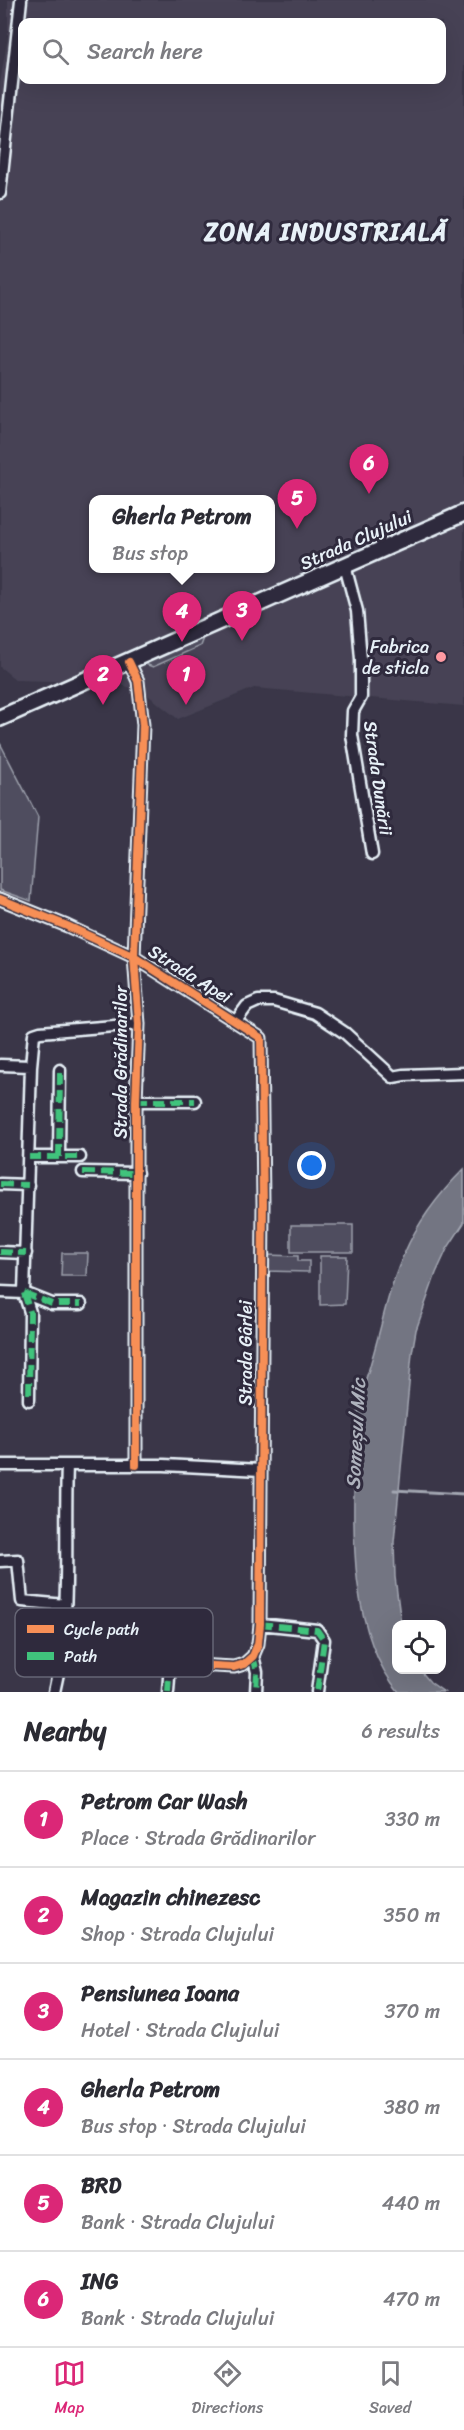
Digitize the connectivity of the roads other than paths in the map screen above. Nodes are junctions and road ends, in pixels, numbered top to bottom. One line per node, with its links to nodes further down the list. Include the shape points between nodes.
1 (21, 0): 2 (street)
2 (19, 18)
3 (18, 28): 4 (street)
4 (0, 193)
5 (464, 513): 6 (main road, Strada Clujului)
6 (345, 566): 7 (main road, Strada Clujului); 9 (street, Strada Dunării, via 357,611 361,658 361,697 353,711 352,735)
7 (129, 662): 8 (main road, Strada Clujului); 11 (street, Strada Grădinarilor, via 138,681 143,725)
8 (0, 718)
9 (372, 854)
10 (0, 899): 11 (street, Strada Apei)
11 (134, 957): 12 (street, Strada Apei); 13 (street, Strada Grădinarilor)
12 (236, 1021): 14 (street, Strada Apei); 18 (street, Strada Apei, via 247,1006 274,1001 315,1013 345,1033 393,1077)
13 (139, 1024): 16 (street, via 34,1034); 19 (street, Strada Grădinarilor)
14 (261, 1038): 37 (street, Strada Gârlei)
15 (0, 1065): 16 (street)
16 (31, 1066): 21 (street)
17 (60, 1070): 22 (street)
18 (464, 1073)
19 (136, 1101): 20 (street); 25 (street, Strada Grădinarilor)
20 (195, 1101)
21 (29, 1157): 22 (street); 27 (street)
22 (59, 1157): 23 (street)
23 (80, 1157)
24 (83, 1172): 25 (street)
25 (137, 1173): 35 (street, Strada Grădinarilor)
26 (0, 1184): 27 (street)
27 (28, 1185): 29 (street)
28 (0, 1252): 29 (street)
29 (26, 1253): 31 (street)
30 (0, 1292): 31 (street)
31 (24, 1293): 32 (street, via 52,1304); 33 (street, via 30,1312)
32 (81, 1304)
33 (29, 1400)
34 (0, 1465): 36 (street)
35 (136, 1465): 36 (street); 37 (street)
36 (67, 1466): 39 (street)
37 (261, 1470): 41 (street, Strada Gârlei)
38 (0, 1561): 39 (street, via 18,1560 22,1601)
39 (65, 1605): 40 (street)
40 (65, 1608)
41 (260, 1624): 42 (street, Strada Gârlei); 49 (street, via 317,1630 322,1635)
42 (253, 1656): 43 (street, via 244,1664); 48 (street, Strada Gârlei)
43 (213, 1665)
44 (58, 1677): 46 (street)
45 (169, 1677): 47 (street)
46 (54, 1692)
47 (168, 1692)
48 (256, 1692)
49 (317, 1692)

